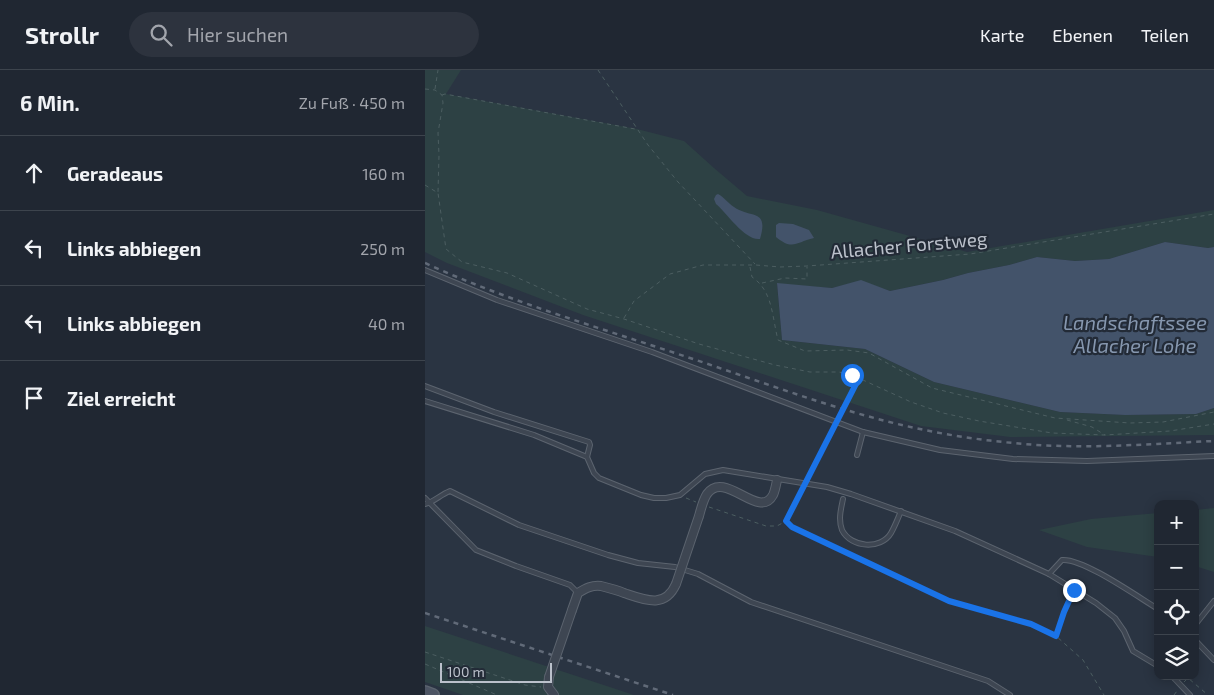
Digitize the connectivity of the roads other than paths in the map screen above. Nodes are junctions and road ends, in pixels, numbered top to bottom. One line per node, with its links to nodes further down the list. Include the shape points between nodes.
1 (425, 270): 4 (lane, via 497,300 653,352)
2 (425, 386): 7 (lane, via 589,442)
3 (425, 401): 7 (lane, via 534,435)
4 (863, 432): 5 (lane); 6 (lane, via 940,450 1013,459 1087,461)
5 (857, 455)
6 (1214, 456)
7 (587, 457): 8 (lane, via 599,478 654,498 679,495 712,471)
8 (777, 480): 13 (lane, via 827,487); 15 (street, bridge, via 773,494 764,502 717,487 706,495 700,503 699,516 676,584 667,597 658,601 645,600 595,586)
9 (425, 498): 11 (lane)
10 (843, 499): 13 (lane, via 840,513 843,530 848,539 859,544 880,543 891,534)
11 (430, 503): 12 (lane); 15 (lane, via 476,550 570,585); 26 (lane, via 449,492 519,525 616,557 698,574 751,602 988,681)
12 (425, 504)
13 (901, 511): 14 (lane, via 955,531)
14 (1049, 574): 17 (lane, via 1062,560 1078,562); 21 (lane, via 1115,618 1133,651)
15 (578, 593): 25 (street, bridge, via 549,678 548,687)
16 (1214, 601): 18 (lane)
17 (1154, 607)
18 (1199, 620)
19 (1199, 644): 20 (lane)
20 (1214, 660)
21 (1154, 664)
22 (1176, 680): 27 (lane)
23 (425, 692): 24 (street)
24 (433, 695)
25 (554, 695)
26 (1010, 695)
27 (1190, 695)

